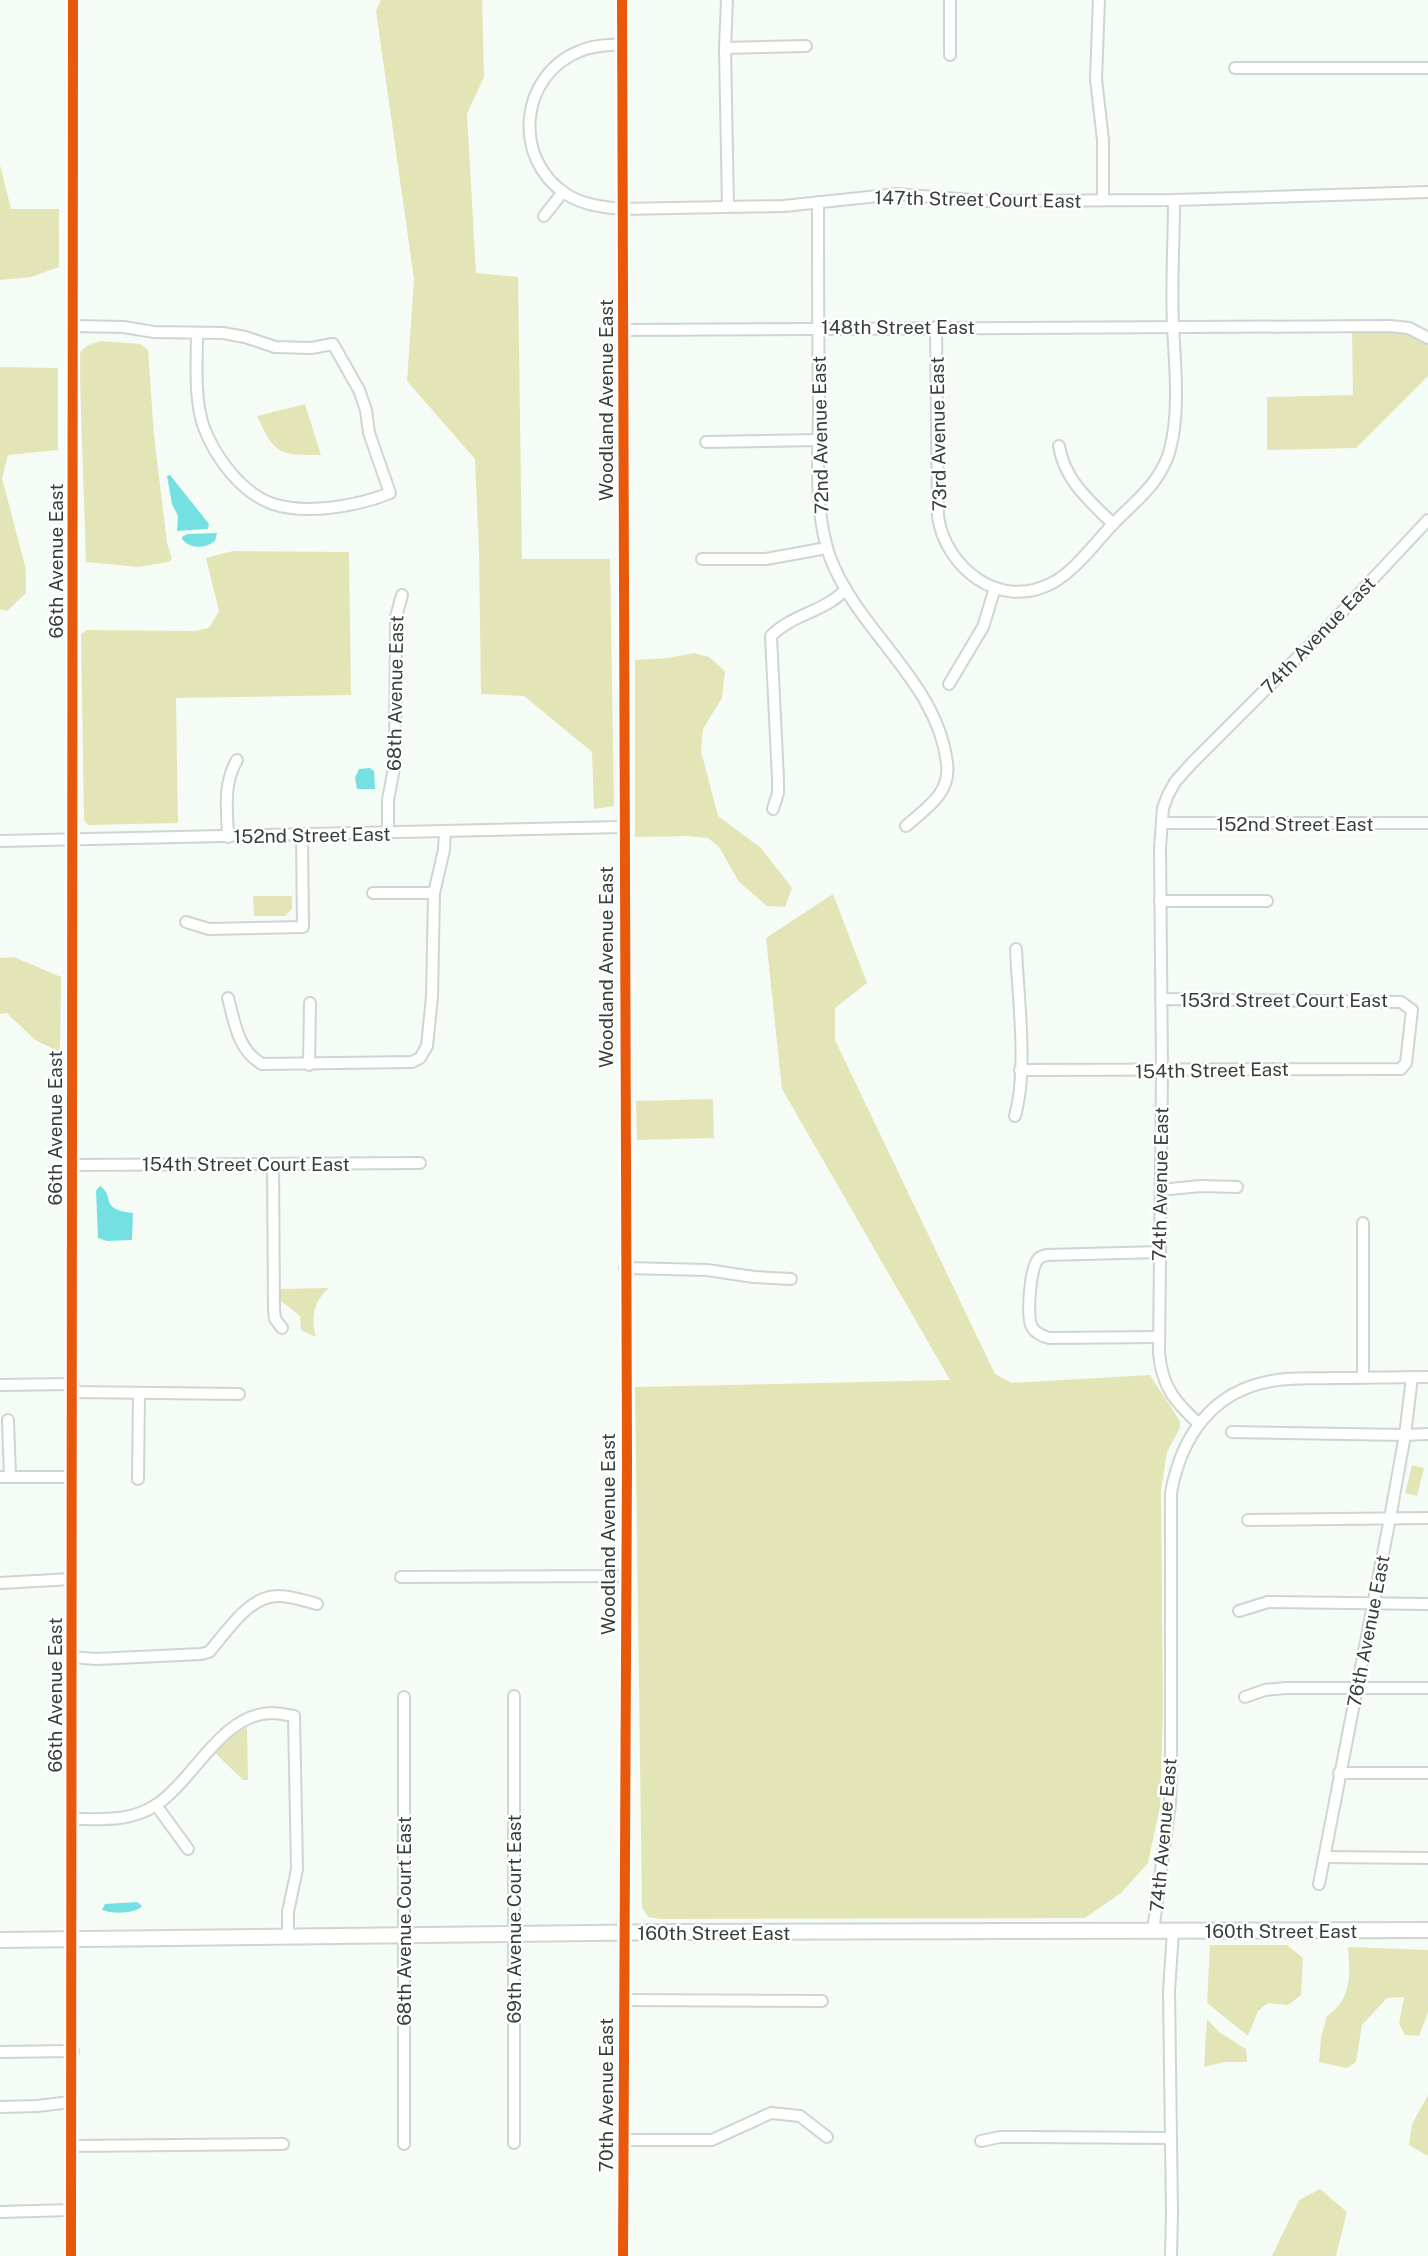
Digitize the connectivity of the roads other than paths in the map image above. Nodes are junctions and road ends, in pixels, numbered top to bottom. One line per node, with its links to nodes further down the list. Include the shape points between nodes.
1 (73, 0): 20 (street, 66th Avenue East)
2 (622, 0): 6 (street, Woodland Avenue East)
3 (727, 0): 8 (street)
4 (950, 0): 9 (street)
5 (1099, 0): 14 (street, via 1096,79)
6 (622, 44): 12 (street, via 580,50 547,74 536,92 528,125 532,151 544,174); 18 (street, Woodland Avenue East)
7 (806, 46): 8 (street)
8 (725, 48): 17 (street)
9 (950, 55)
10 (1235, 68): 11 (street)
11 (1428, 68)
12 (563, 192): 18 (street, 147th Street Court East, via 588,204); 19 (street)
13 (1428, 192): 15 (street, 147th Street Court East)
14 (1103, 200): 15 (street, 147th Street Court East); 16 (street, 147th Street Court East, via 983,201 897,194)
15 (1174, 200): 23 (street)
16 (818, 202): 17 (street, 147th Street Court East); 21 (street, 72nd Avenue East)
17 (727, 207): 18 (street, 147th Street Court East)
18 (622, 209): 24 (street, Woodland Avenue East)
19 (544, 216)
20 (73, 326): 25 (street); 48 (street, 66th Avenue East)
21 (818, 327): 22 (street, 148th Street East); 24 (street, 148th Street East); 27 (street, 72nd Avenue East)
22 (936, 327): 23 (street, 148th Street East); 34 (street, 73rd Avenue East, via 940,529 958,563 971,575)
23 (1173, 328): 26 (street, 148th Street East, via 1401,326); 31 (street, via 1170,448 1153,483)
24 (624, 330): 43 (street, Woodland Avenue East)
25 (197, 333): 25 (street, via 223,333 275,347 333,344 359,390 390,493 349,506 287,507 249,490 218,456 203,423)
26 (1428, 338)
27 (818, 440): 28 (street); 32 (street, 72nd Avenue East, via 820,510)
28 (706, 442)
29 (1059, 446): 31 (street, via 1071,481)
30 (1428, 520): 40 (street, 74th Avenue East, via 1175,782)
31 (1113, 524): 34 (street, via 1054,583 1034,590)
32 (827, 548): 33 (street, via 766,559); 35 (street, 72nd Avenue East)
33 (702, 559)
34 (1001, 589): 37 (street)
35 (844, 591): 39 (street, via 771,636 778,779); 42 (street, 72nd Avenue East, via 923,696 945,752 946,786 937,800)
36 (402, 595): 45 (street, 68th Avenue East, via 397,617 396,763 388,800)
37 (949, 684)
38 (237, 760): 47 (street, via 228,777)
39 (773, 809)
40 (1162, 823): 41 (street, 152nd Street East); 52 (street, 74th Avenue East)
41 (1428, 823)
42 (906, 826)
43 (623, 827): 44 (street, 152nd Street East); 71 (street, Woodland Avenue East)
44 (445, 831): 45 (street, 152nd Street East); 51 (street)
45 (388, 833): 46 (street, 152nd Street East)
46 (302, 835): 47 (street, 152nd Street East); 54 (street, via 303,927 209,929)
47 (228, 836): 48 (street, 152nd Street East)
48 (73, 840): 49 (street, 152nd Street East); 66 (street, 66th Avenue East)
49 (0, 841)
50 (373, 893): 51 (street)
51 (433, 893): 59 (street, via 432,996 424,1054 412,1062)
52 (1160, 901): 53 (street); 57 (street, 74th Avenue East)
53 (1267, 901)
54 (186, 922)
55 (1016, 949): 61 (street)
56 (228, 998): 59 (street, via 246,1053 262,1064)
57 (1161, 999): 60 (street, 153rd Street Court East, via 1396,1001 1412,1010); 62 (street, 74th Avenue East)
58 (310, 1003): 59 (street)
59 (309, 1065)
60 (1404, 1068): 62 (street, 154th Street East)
61 (1020, 1070): 62 (street, 154th Street East); 63 (street)
62 (1161, 1071): 68 (street, 74th Avenue East)
63 (1015, 1116)
64 (420, 1163): 65 (street, 154th Street Court East)
65 (273, 1164): 66 (street, 154th Street Court East); 73 (street, via 274,1310)
66 (72, 1165): 79 (street, 66th Avenue East)
67 (1237, 1187): 68 (street)
68 (1161, 1190): 70 (street, 74th Avenue East)
69 (1363, 1223): 77 (street)
70 (1160, 1252): 74 (street, 74th Avenue East); 74 (street, via 1042,1257 1032,1271 1031,1324 1036,1332 1049,1338)
71 (625, 1268): 72 (street); 93 (street, Woodland Avenue East)
72 (791, 1279)
73 (282, 1328)
74 (1158, 1337): 83 (street, 74th Avenue East, via 1165,1383 1177,1405)
75 (1412, 1377): 76 (street); 77 (street); 86 (street, 76th Avenue East)
76 (1428, 1377)
77 (1363, 1378): 83 (street, via 1259,1384 1229,1398)
78 (0, 1385): 79 (street)
79 (73, 1388): 80 (street); 88 (street, 66th Avenue East)
80 (139, 1394): 81 (street); 89 (street)
81 (239, 1394)
82 (8, 1420): 87 (street)
83 (1199, 1424): 116 (street, 74th Avenue East, via 1181,1454 1171,1493 1171,1776)
84 (1232, 1432): 86 (street)
85 (1428, 1434): 86 (street)
86 (1405, 1435): 90 (street, 76th Avenue East)
87 (5, 1477): 88 (street)
88 (72, 1477): 95 (street, 66th Avenue East)
89 (138, 1479)
90 (1390, 1518): 91 (street); 92 (street); 98 (street, 76th Avenue East)
91 (1428, 1518)
92 (1248, 1521)
93 (625, 1576): 94 (street); 120 (street, Woodland Avenue East)
94 (401, 1577)
95 (72, 1579): 96 (street); 101 (street, 66th Avenue East)
96 (0, 1583)
97 (317, 1604): 101 (street, via 280,1595 266,1597 244,1613 209,1652 201,1654)
98 (1373, 1604): 99 (street); 100 (street, via 1268,1602); 102 (street, 76th Avenue East)
99 (1428, 1604)
100 (1239, 1612)
101 (72, 1657): 110 (street, 66th Avenue East)
102 (1357, 1687): 103 (street); 106 (street, via 1286,1688); 107 (street, 76th Avenue East)
103 (1428, 1688)
104 (514, 1696): 119 (street, 69th Avenue Court East)
105 (404, 1697): 118 (street, 68th Avenue Court East)
106 (1245, 1697)
107 (1339, 1773): 108 (street); 112 (street, 76th Avenue East)
108 (1428, 1773)
109 (156, 1805): 110 (street, via 119,1819); 111 (street); 121 (street, via 239,1723 271,1713 294,1716 297,1869)
110 (72, 1819): 122 (street, 66th Avenue East)
111 (188, 1849)
112 (1325, 1857): 113 (street); 114 (street, 76th Avenue East)
113 (1428, 1858)
114 (1319, 1884)
115 (1428, 1930): 117 (main road, 160th Street East)
116 (1153, 1931): 117 (main road, 160th Street East); 120 (main road, 160th Street East)
117 (1173, 1931): 131 (street, 74th Avenue East)
118 (404, 1934): 119 (main road, 160th Street East); 121 (main road, 160th Street East); 136 (street, 68th Avenue Court East)
119 (515, 1934): 120 (main road, 160th Street East); 134 (street, 69th Avenue Court East)
120 (624, 1934): 124 (street, 70th Avenue East)
121 (288, 1936): 122 (main road, 160th Street East)
122 (73, 1939): 123 (main road, 160th Street East); 126 (street, 66th Avenue East)
123 (0, 1940)
124 (624, 2000): 125 (street); 132 (street, 70th Avenue East)
125 (822, 2001)
126 (73, 2051): 127 (street); 128 (street, 66th Avenue East)
127 (0, 2052)
128 (71, 2102): 129 (street); 137 (street, 66th Avenue East)
129 (0, 2107)
130 (827, 2137): 132 (street, via 800,2116 771,2113 712,2140)
131 (1169, 2138): 133 (street, via 1000,2137); 142 (street, 74th Avenue East)
132 (624, 2140): 141 (street, 70th Avenue East)
133 (981, 2141)
134 (514, 2143)
135 (283, 2144): 137 (street)
136 (404, 2144)
137 (72, 2146): 138 (street, 66th Avenue East)
138 (71, 2210): 139 (street); 140 (street, 66th Avenue East)
139 (0, 2212)
140 (71, 2256)
141 (623, 2256)
142 (1171, 2256)

